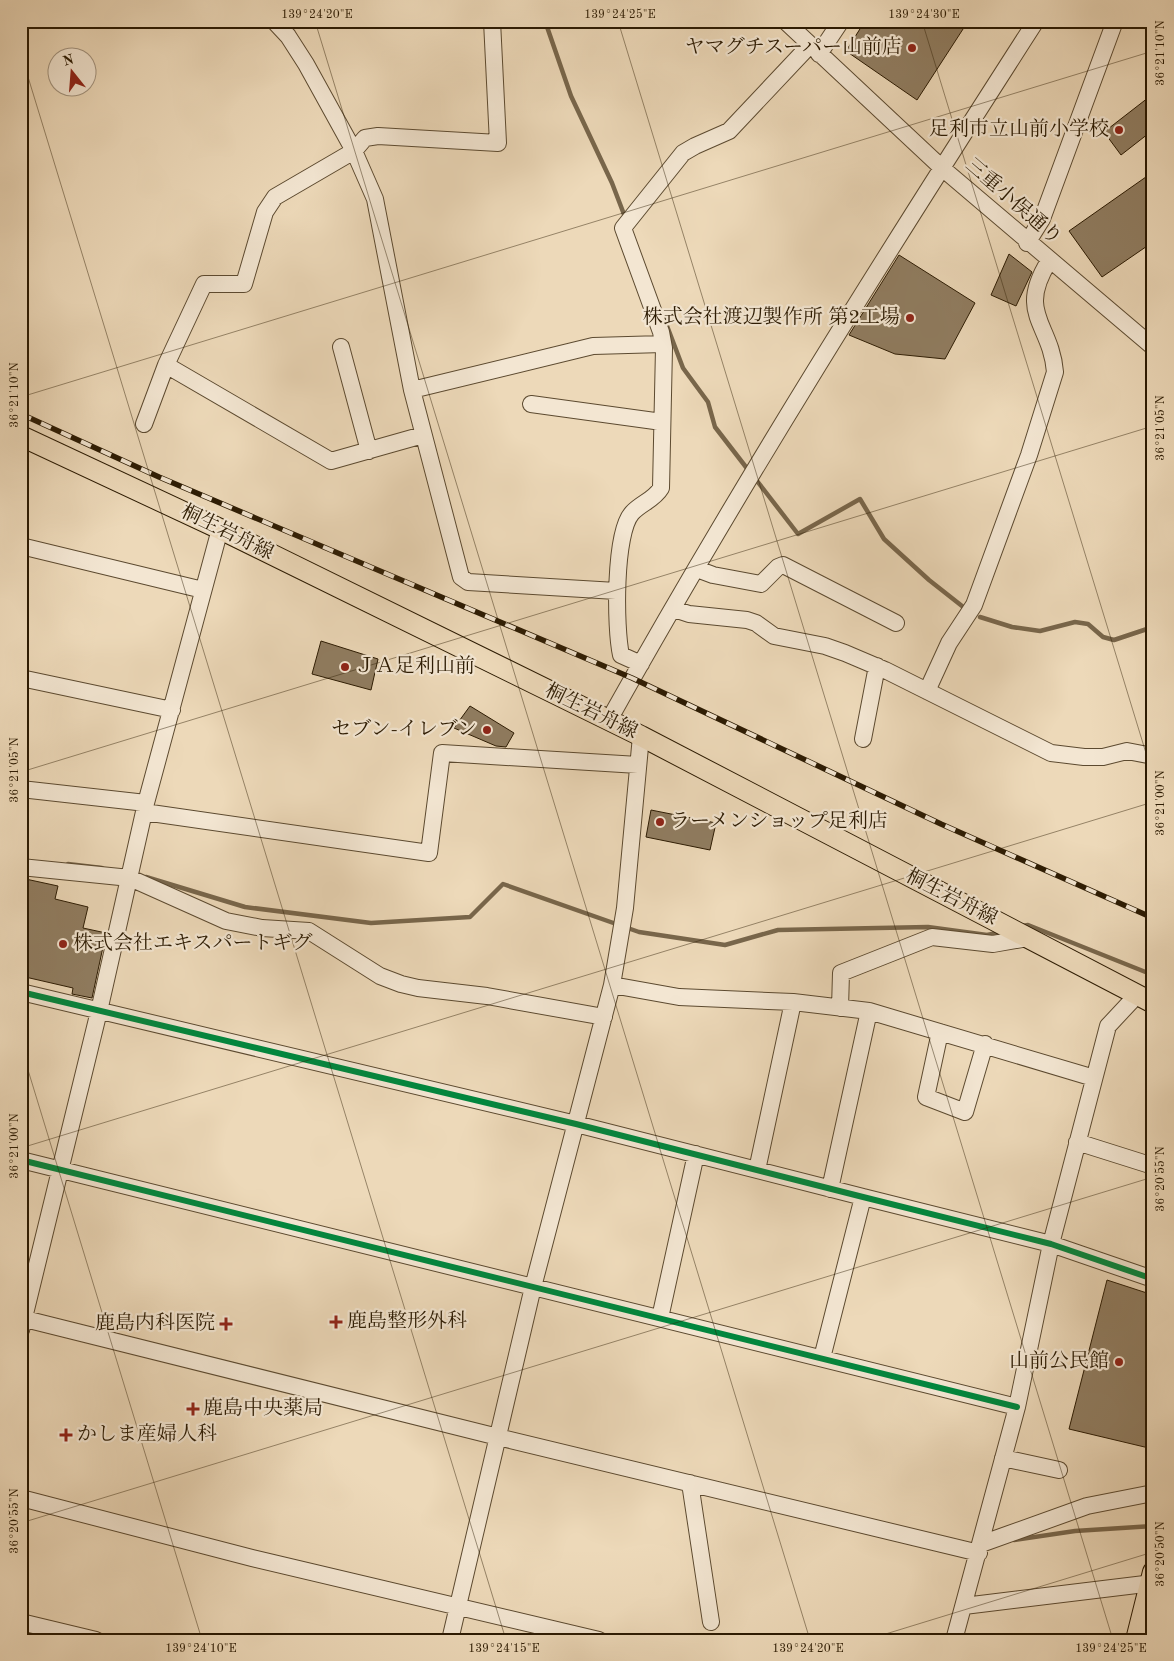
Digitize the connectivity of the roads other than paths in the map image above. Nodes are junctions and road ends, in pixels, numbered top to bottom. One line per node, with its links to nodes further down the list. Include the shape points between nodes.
1 (274, 21): 8 (street, via 302,57)
2 (492, 21): 8 (street, via 498,143 378,136 365,138)
3 (785, 21): 7 (street, 三重小俣通り)
4 (841, 21): 7 (street)
5 (1036, 21): 9 (street)
6 (1115, 21): 10 (street, via 1042,219)
7 (815, 50): 9 (street, 三重小俣通り); 12 (street, via 729,131 683,153 623,228)
8 (354, 151): 15 (street, via 275,197 265,212 244,284 204,284); 16 (street, via 375,199)
9 (942, 168): 10 (street, 三重小俣通り); 25 (street, via 731,508)
10 (1027, 243): 11 (street, 三重小俣通り)
11 (1049, 261): 14 (street, 三重小俣通り); 33 (street, via 1034,295 1034,306 1054,360 1055,372 1029,455 974,605 949,643)
12 (663, 344): 16 (street, via 594,346); 18 (street)
13 (341, 347): 22 (street)
14 (1153, 347)
15 (166, 365): 19 (street); 22 (street, via 331,461)
16 (412, 390): 20 (street)
17 (531, 404): 18 (street)
18 (662, 422): 27 (street, via 661,488 656,496 631,514 622,540)
19 (144, 424)
20 (423, 435): 22 (street); 27 (street, via 460,577 468,582)
21 (21, 436): 23 (main road, 桐生岩舟線)
22 (369, 451)
23 (220, 529): 26 (street); 35 (main road, 桐生岩舟線)
24 (21, 546): 26 (street)
25 (697, 569): 28 (street); 29 (street, via 761,584 783,565)
26 (203, 590): 34 (street)
27 (616, 591): 30 (street, via 621,655)
28 (674, 609): 30 (street); 31 (street, via 689,614 747,620 774,636 825,646)
29 (896, 623)
30 (640, 664): 35 (street)
31 (877, 666): 33 (street); 37 (street)
32 (21, 678): 34 (street)
33 (927, 691): 38 (street, via 1051,753 1103,757 1127,751)
34 (172, 710): 41 (street)
35 (609, 720): 36 (main road, 桐生岩舟線)
36 (641, 736): 39 (street); 44 (main road, 桐生岩舟線)
37 (863, 739)
38 (1153, 756)
39 (638, 765): 41 (street, via 442,753 429,853); 45 (street, via 625,908)
40 (21, 789): 41 (street)
41 (145, 808): 43 (street)
42 (21, 867): 43 (street)
43 (130, 878): 50 (street); 52 (street, via 226,921 262,928 309,931 390,981)
44 (1028, 938): 47 (main road, 桐生岩舟線); 49 (street, via 993,944 932,937 902,947 841,973)
45 (612, 985): 48 (street, via 679,997); 52 (street)
46 (21, 992): 50 (street)
47 (1145, 999): 55 (street, via 1108,1026)
48 (793, 1002): 49 (street); 62 (street)
49 (840, 1008): 51 (street)
50 (99, 1011): 56 (street); 61 (street)
51 (869, 1011): 53 (street); 63 (street)
52 (604, 1017): 56 (street)
53 (940, 1032): 54 (street); 54 (street, via 926,1097 966,1112)
54 (986, 1044): 55 (street)
55 (1094, 1078): 57 (street)
56 (576, 1124): 58 (street); 67 (street)
57 (1077, 1142): 60 (street); 65 (street)
58 (696, 1154): 62 (street); 68 (street)
59 (21, 1160): 61 (street)
60 (1153, 1166)
61 (60, 1170): 67 (street); 69 (street)
62 (758, 1170): 63 (street)
63 (830, 1189): 64 (street)
64 (863, 1197): 65 (street); 70 (street)
65 (1051, 1244): 66 (street); 71 (street)
66 (1153, 1279)
67 (533, 1287): 68 (street); 72 (street)
68 (660, 1318): 70 (street)
69 (22, 1322): 72 (street)
70 (822, 1358): 71 (street)
71 (1017, 1406): 73 (street)
72 (498, 1437): 75 (street); 80 (street)
73 (1003, 1458): 74 (street); 78 (street)
74 (1059, 1470)
75 (690, 1483): 78 (street); 83 (street)
76 (1153, 1494): 78 (street, via 1087,1506)
77 (21, 1498): 80 (street, via 252,1558)
78 (980, 1548): 81 (street)
79 (1152, 1580): 81 (street); 89 (main road)
80 (459, 1606): 86 (street); 87 (street)
81 (964, 1606): 88 (street)
82 (21, 1622): 84 (street)
83 (711, 1622)
84 (64, 1636): 85 (street)
85 (96, 1640)
86 (450, 1640)
87 (599, 1640)
88 (954, 1640)
89 (1136, 1640)

